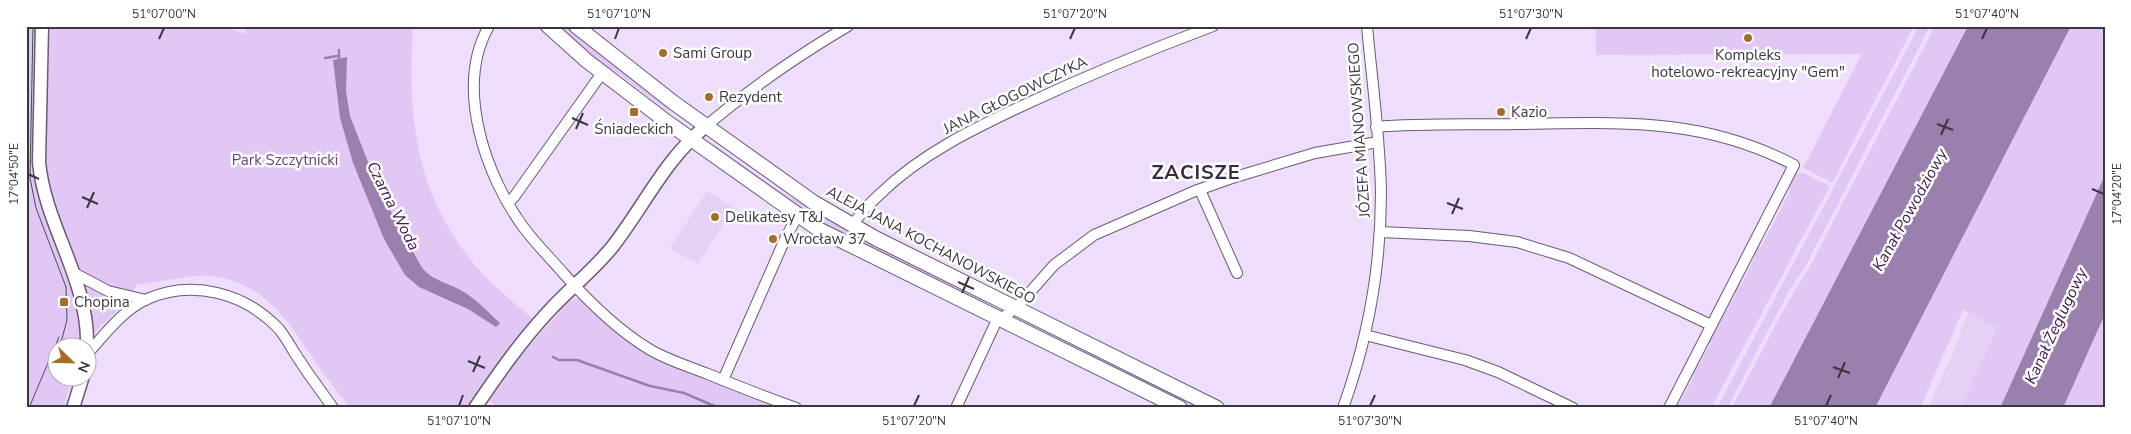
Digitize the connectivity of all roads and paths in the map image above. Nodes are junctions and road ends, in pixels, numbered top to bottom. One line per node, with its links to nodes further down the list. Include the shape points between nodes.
1 (42, 26): 18 (street, via 38,162 50,213)
2 (489, 26): 14 (street, via 477,60 475,101 484,152)
3 (548, 26): 8 (main road)
4 (576, 26): 9 (main road, ALEJA JANA KOCHANOWSKIEGO)
5 (848, 26): 9 (street, via 757,84)
6 (1213, 26): 16 (street, JANA GŁOGOWCZYKA, via 1059,88 950,142 902,174)
7 (1366, 26): 10 (street, JÓZEFA MIANOWSKIEGO)
8 (602, 73): 11 (main road); 14 (street)
9 (706, 126): 11 (street); 16 (main road, ALEJA JANA KOCHANOWSKIEGO, via 798,192)
10 (1376, 127): 12 (street, JÓZEFA MIANOWSKIEGO); 24 (street, via 1622,123 1671,126 1707,132 1752,146 1794,165)
11 (691, 138): 15 (main road); 20 (street, via 675,155 613,246)
12 (1378, 142): 13 (street, via 1315,153); 17 (street, JÓZEFA MIANOWSKIEGO)
13 (1200, 190): 19 (street); 22 (street, via 1094,235 1054,265)
14 (508, 203): 20 (street, via 524,229)
15 (798, 215): 23 (main road, via 837,239); 28 (street)
16 (853, 225): 22 (main road, ALEJA JANA KOCHANOWSKIEGO)
17 (1380, 232): 24 (street, via 1517,242 1569,258); 25 (street, JÓZEFA MIANOWSKIEGO, via 1376,278)
18 (74, 273): 21 (street, via 108,291); 26 (street, via 85,313)
19 (1237, 273)
20 (575, 286): 28 (street, via 620,329 648,349); 32 (street, via 530,332)
21 (146, 300): 27 (street, via 120,318); 31 (street, via 192,290 218,292 247,303 280,331)
22 (1016, 308): 23 (street); 36 (main road, ALEJA JANA KOCHANOWSKIEGO)
23 (1000, 319): 34 (street); 35 (main road)
24 (1712, 325): 39 (street)
25 (1365, 335): 37 (street, JÓZEFA MIANOWSKIEGO); 38 (street, via 1449,354 1498,372)
26 (86, 336)
27 (98, 341)
28 (723, 380): 33 (street)
29 (80, 386): 30 (street)
30 (73, 408)
31 (333, 408)
32 (475, 408)
33 (796, 408)
34 (956, 408)
35 (1180, 408)
36 (1217, 408)
37 (1343, 408)
38 (1573, 408)
39 (1669, 408)

